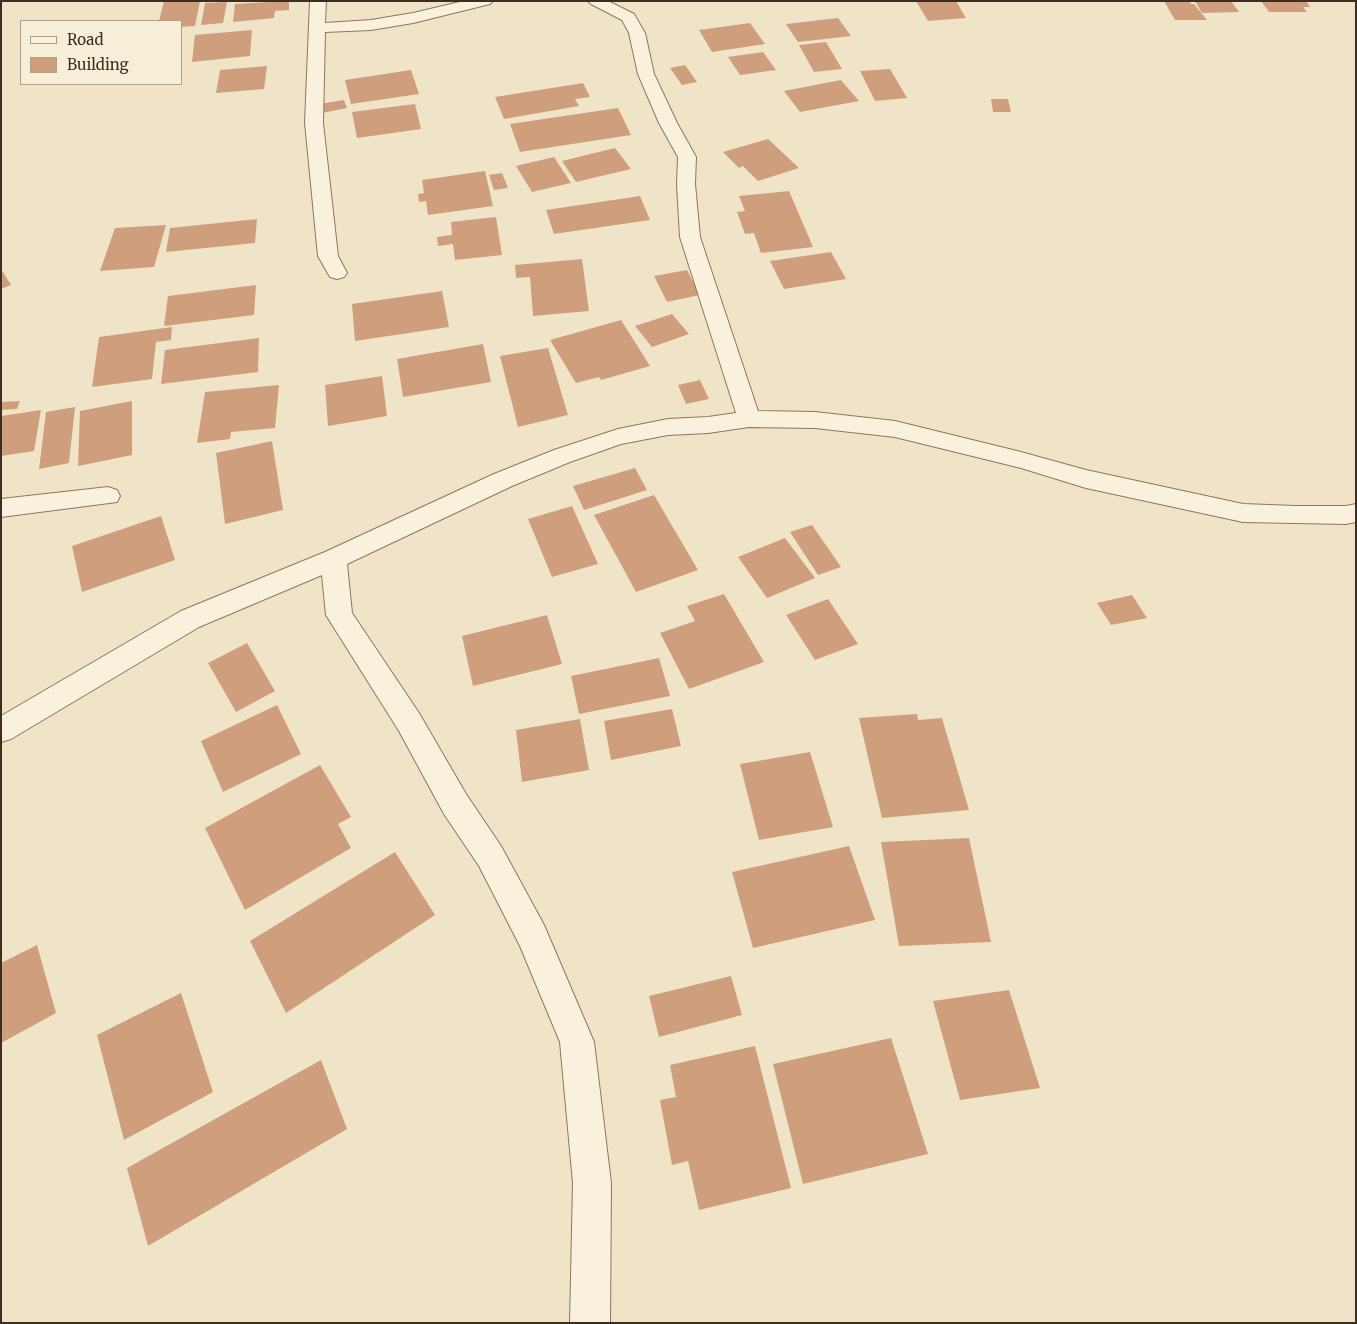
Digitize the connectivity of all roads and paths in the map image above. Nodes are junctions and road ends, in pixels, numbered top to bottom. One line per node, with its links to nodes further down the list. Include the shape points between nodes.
1 (318, 1): 5 (street)
2 (485, 1): 5 (street, via 371,25)
3 (596, 1): 4 (street)
4 (629, 9): 7 (street, via 646,74 686,157 690,237)
5 (318, 28): 6 (street, via 314,123 328,256)
6 (337, 273)
7 (748, 419): 10 (street, via 815,420 896,429 1086,480 1243,513); 11 (street, via 668,427 618,437 503,480)
8 (108, 496): 9 (street)
9 (1, 508)
10 (1356, 513)
11 (334, 559): 12 (street, via 190,618); 13 (street, via 339,615 409,722 455,804 490,856 532,936 577,1042 592,1183)
12 (1, 730)
13 (590, 1323)

